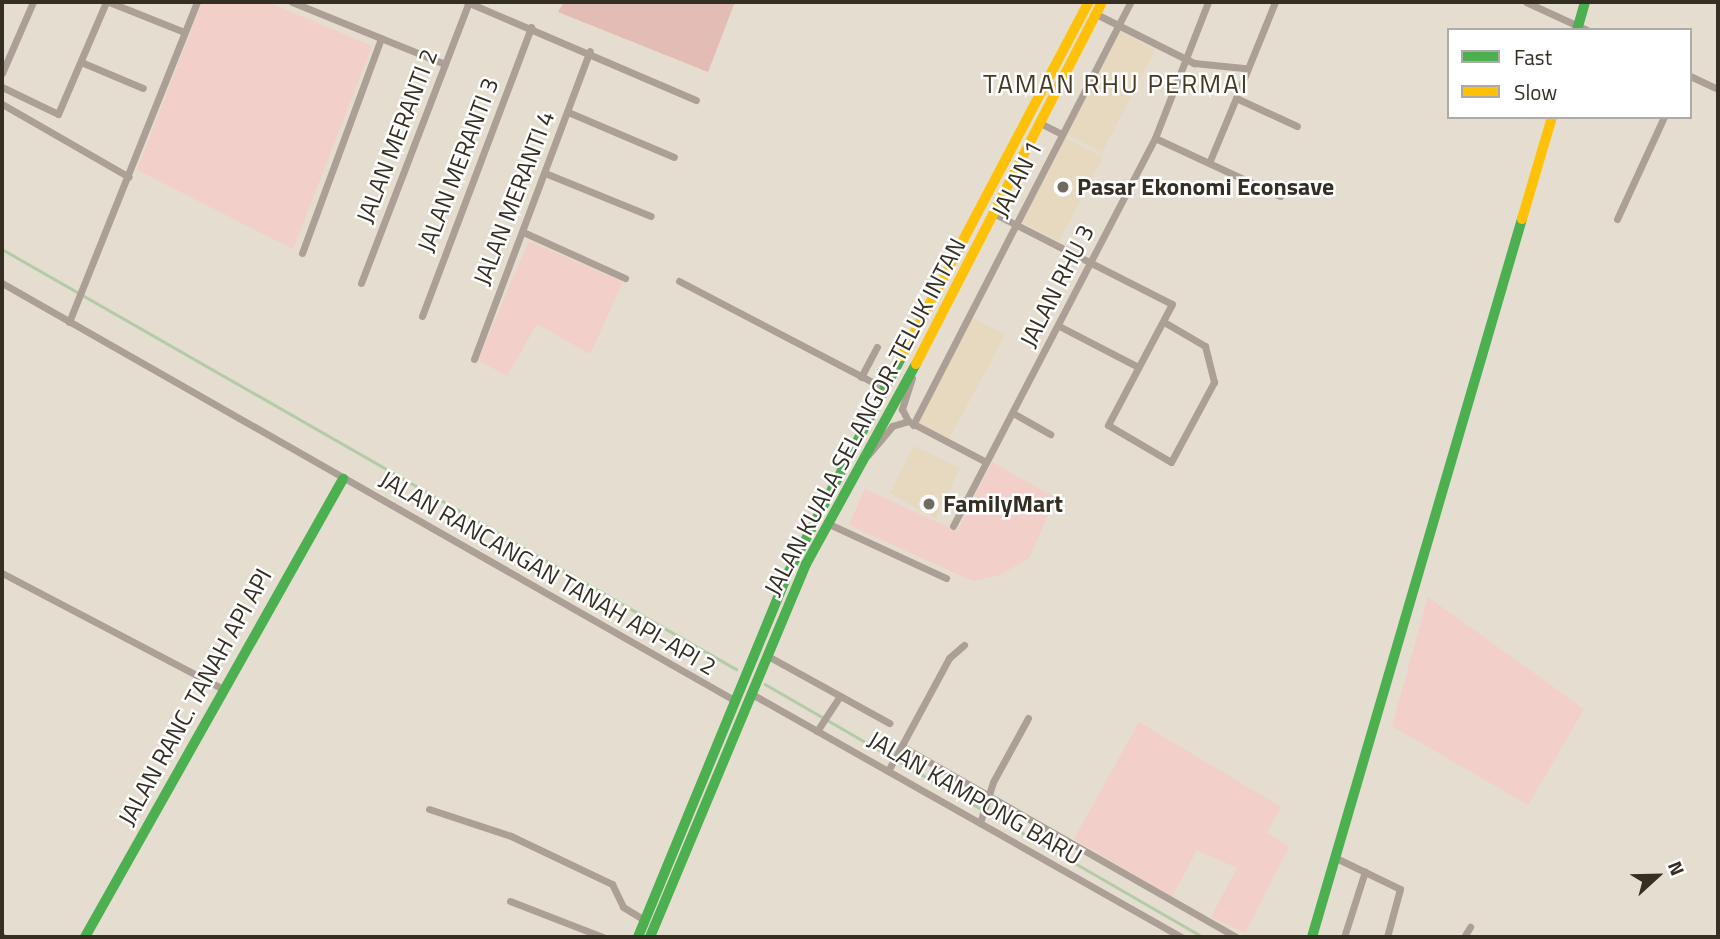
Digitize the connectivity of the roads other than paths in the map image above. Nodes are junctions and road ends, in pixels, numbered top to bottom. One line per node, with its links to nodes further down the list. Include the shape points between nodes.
1 (33, 2): 24 (street)
2 (107, 2): 17 (street); 21 (street)
3 (197, 2): 17 (street)
4 (292, 2): 18 (street)
5 (468, 2): 15 (street); 22 (street, JALAN MERANTI 2)
6 (1102, 2): 13 (main road, JALAN KUALA SELANGOR-TELUK INTAN)
7 (1130, 2): 14 (street, JALAN 1)
8 (1208, 2): 20 (street, JALAN RHU 3)
9 (1275, 2): 23 (street)
10 (1526, 2): 16 (street)
11 (1585, 2): 16 (main road)
12 (1088, 5): 13 (street); 64 (main road, JALAN KUALA SELANGOR-TELUK INTAN)
13 (1096, 15): 14 (street); 35 (main road, JALAN KUALA SELANGOR-TELUK INTAN)
14 (1118, 25): 20 (street); 37 (street, JALAN 1)
15 (531, 27): 19 (street); 55 (street, JALAN MERANTI 3)
16 (1581, 28)
17 (184, 32): 42 (street)
18 (381, 38): 22 (street); 49 (street)
19 (590, 51): 30 (street); 32 (street, JALAN MERANTI 4)
20 (1183, 59): 23 (street); 38 (street, JALAN RHU 3)
21 (81, 62): 26 (street, via 55,116); 27 (street)
22 (445, 64): 54 (street, JALAN MERANTI 2)
23 (1244, 68): 29 (street)
24 (2, 73)
25 (1692, 77): 28 (street)
26 (2, 87)
27 (143, 89)
28 (1718, 89)
29 (1236, 98): 36 (street); 40 (street)
30 (696, 100)
31 (2, 104): 42 (street)
32 (568, 112): 39 (street); 41 (street, JALAN MERANTI 4)
33 (1551, 119): 89 (main road)
34 (1663, 119): 46 (street)
35 (1044, 125): 37 (street); 44 (main road, JALAN KUALA SELANGOR-TELUK INTAN)
36 (1297, 126)
37 (1062, 134): 47 (street, JALAN 1)
38 (1155, 138): 40 (street); 50 (street, JALAN RHU 3)
39 (674, 157)
40 (1209, 163): 43 (street)
41 (545, 173): 45 (street); 48 (street, JALAN MERANTI 4)
42 (128, 177): 56 (street)
43 (1280, 196)
44 (997, 215): 47 (street); 62 (main road, JALAN KUALA SELANGOR-TELUK INTAN)
45 (651, 216)
46 (1617, 219)
47 (1016, 223): 50 (street); 66 (street, JALAN 1)
48 (523, 232): 51 (street); 60 (street, JALAN MERANTI 4)
49 (302, 253)
50 (1092, 261): 57 (street, via 1172,308); 58 (street, JALAN RHU 3)
51 (625, 278)
52 (679, 281): 63 (street)
53 (2, 283): 56 (street)
54 (361, 284)
55 (422, 316)
56 (69, 322): 70 (street, JALAN RANCANGAN TANAH API-API 2)
57 (1164, 322): 61 (street); 61 (street, via 1205,346 1214,382 1178,458 1169,461 1108,428)
58 (1059, 326): 61 (street); 65 (street, JALAN RHU 3)
59 (877, 347): 63 (street)
60 (474, 359)
61 (1138, 368)
62 (913, 374): 66 (street, via 902,409); 68 (main road, JALAN KUALA SELANGOR-TELUK INTAN)
63 (861, 377): 64 (street)
64 (886, 390): 80 (main road, JALAN KUALA SELANGOR-TELUK INTAN, via 786,575)
65 (1013, 413): 67 (street); 69 (street, JALAN RHU 3)
66 (910, 423): 68 (street, via 892,426); 69 (street)
67 (1050, 434)
68 (868, 455): 71 (main road, JALAN KUALA SELANGOR-TELUK INTAN)
69 (986, 462): 72 (street, JALAN RHU 3)
70 (343, 479): 77 (main road, JALAN RANC. TANAH API API); 80 (street, JALAN RANCANGAN TANAH API-API 2)
71 (829, 524): 74 (street); 76 (main road, JALAN KUALA SELANGOR-TELUK INTAN)
72 (953, 526)
73 (2, 573): 77 (street)
74 (946, 578)
75 (964, 645): 84 (street, via 949,658)
76 (766, 655): 78 (main road, JALAN KUALA SELANGOR-TELUK INTAN); 79 (street)
77 (223, 689): 94 (main road, JALAN RANC. TANAH API API)
78 (749, 692): 83 (street, JALAN KAMPONG BARU); 97 (main road, JALAN KUALA SELANGOR-TELUK INTAN)
79 (840, 696): 82 (street); 83 (street)
80 (734, 700): 92 (main road, JALAN KUALA SELANGOR-TELUK INTAN)
81 (1028, 718): 86 (street)
82 (889, 723)
83 (817, 731): 85 (street, JALAN KAMPONG BARU)
84 (903, 747): 85 (street); 86 (street)
85 (888, 771): 88 (street, JALAN KAMPONG BARU)
86 (989, 800): 88 (street); 99 (street)
87 (429, 809): 92 (street, via 511,836 612,884 622,907)
88 (982, 821): 98 (street, JALAN KAMPONG BARU)
89 (1336, 858): 90 (street); 100 (main road)
90 (1365, 871): 101 (street); 102 (street, via 1401,891)
91 (510, 901): 95 (street)
92 (645, 920): 96 (main road, JALAN KUALA SELANGOR-TELUK INTAN)
93 (1470, 926): 103 (street)
94 (85, 937)
95 (603, 937)
96 (638, 937)
97 (650, 937)
98 (1181, 937)
99 (1236, 937)
100 (1312, 937)
101 (1344, 937)
102 (1387, 937)
103 (1464, 937)

